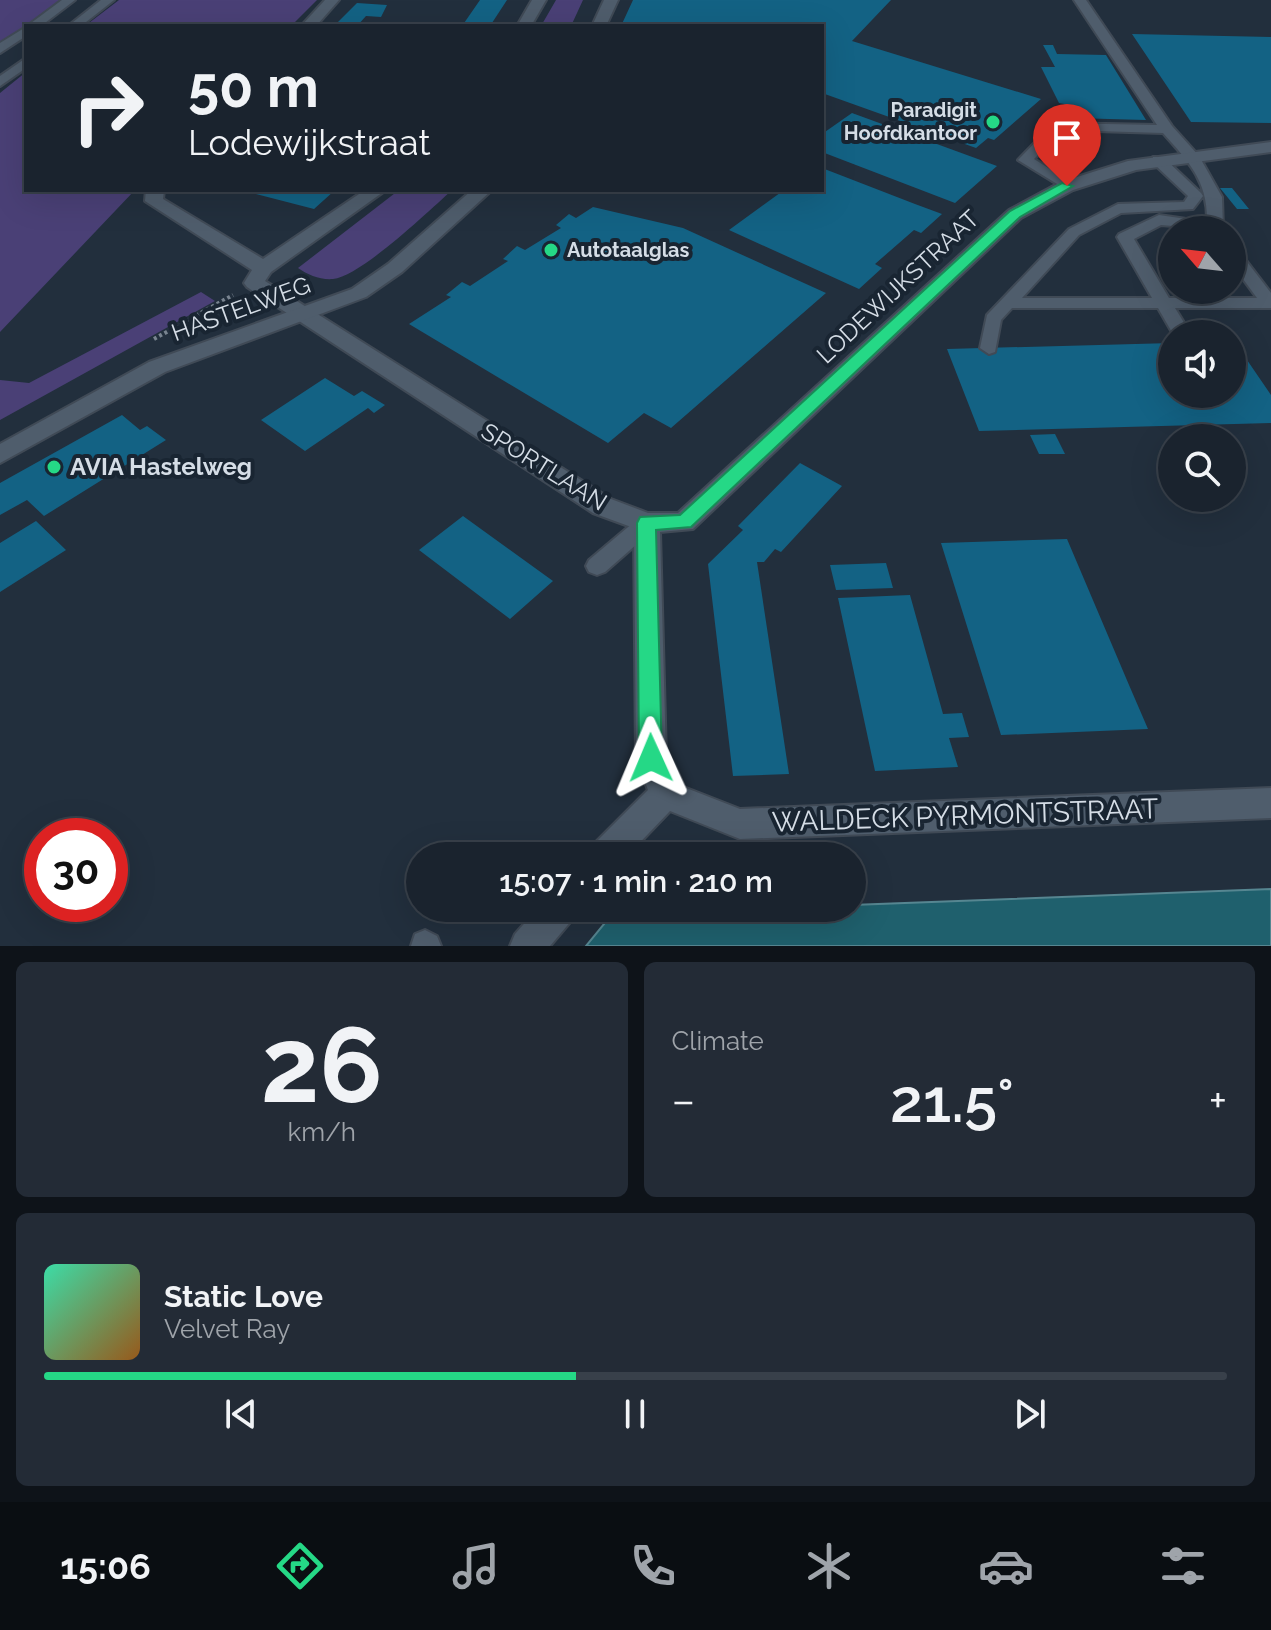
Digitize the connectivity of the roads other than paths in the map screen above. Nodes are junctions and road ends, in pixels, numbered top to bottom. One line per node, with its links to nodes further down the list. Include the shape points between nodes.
1 (69, 0): 7 (lane)
2 (108, 0): 8 (lane)
3 (332, 0): 9 (street)
4 (539, 0): 10 (street)
5 (611, 0): 11 (street)
6 (1080, 0): 16 (lane)
7 (36, 24)
8 (77, 24)
9 (310, 24)
10 (525, 24)
11 (600, 24)
12 (24, 32): 13 (lane)
13 (0, 49)
14 (24, 64): 15 (lane)
15 (0, 82)
16 (1167, 129): 18 (lane); 20 (lane, via 1059,126 1025,160)
17 (1271, 147): 18 (street, LODEWIJKSTRAAT)
18 (1192, 156): 19 (street, LODEWIJKSTRAAT); 24 (lane, via 1215,197)
19 (1158, 160): 20 (street, LODEWIJKSTRAAT); 30 (lane, via 1196,196 1188,206 1118,209 1074,232)
20 (1067, 186): 36 (street, LODEWIJKSTRAAT, via 1015,214 684,522)
21 (155, 192): 27 (street, SPORTLAAN, via 154,201)
22 (374, 192): 27 (street, HASTELWEG)
23 (481, 192): 33 (street, HASTELWEG, via 359,293)
24 (1214, 216)
25 (1158, 220): 28 (lane, via 1125,237)
26 (1246, 272): 32 (lane)
27 (259, 275): 33 (street, SPORTLAAN)
28 (1158, 294)
29 (1158, 301): 30 (lane)
30 (1007, 303): 34 (lane, via 993,319)
31 (1246, 303): 32 (lane)
32 (1270, 304)
33 (301, 315): 35 (street, HASTELWEG, via 157,367); 36 (street, SPORTLAAN, via 602,506)
34 (989, 348)
35 (0, 455)
36 (647, 523): 37 (lane); 38 (street, via 651,758)
37 (597, 566)
38 (665, 794): 39 (street, WALDECK PYRMONTSTRAAT, via 740,824); 40 (street)
39 (1271, 803)
40 (619, 842)
41 (548, 922): 42 (street)
42 (527, 946)

